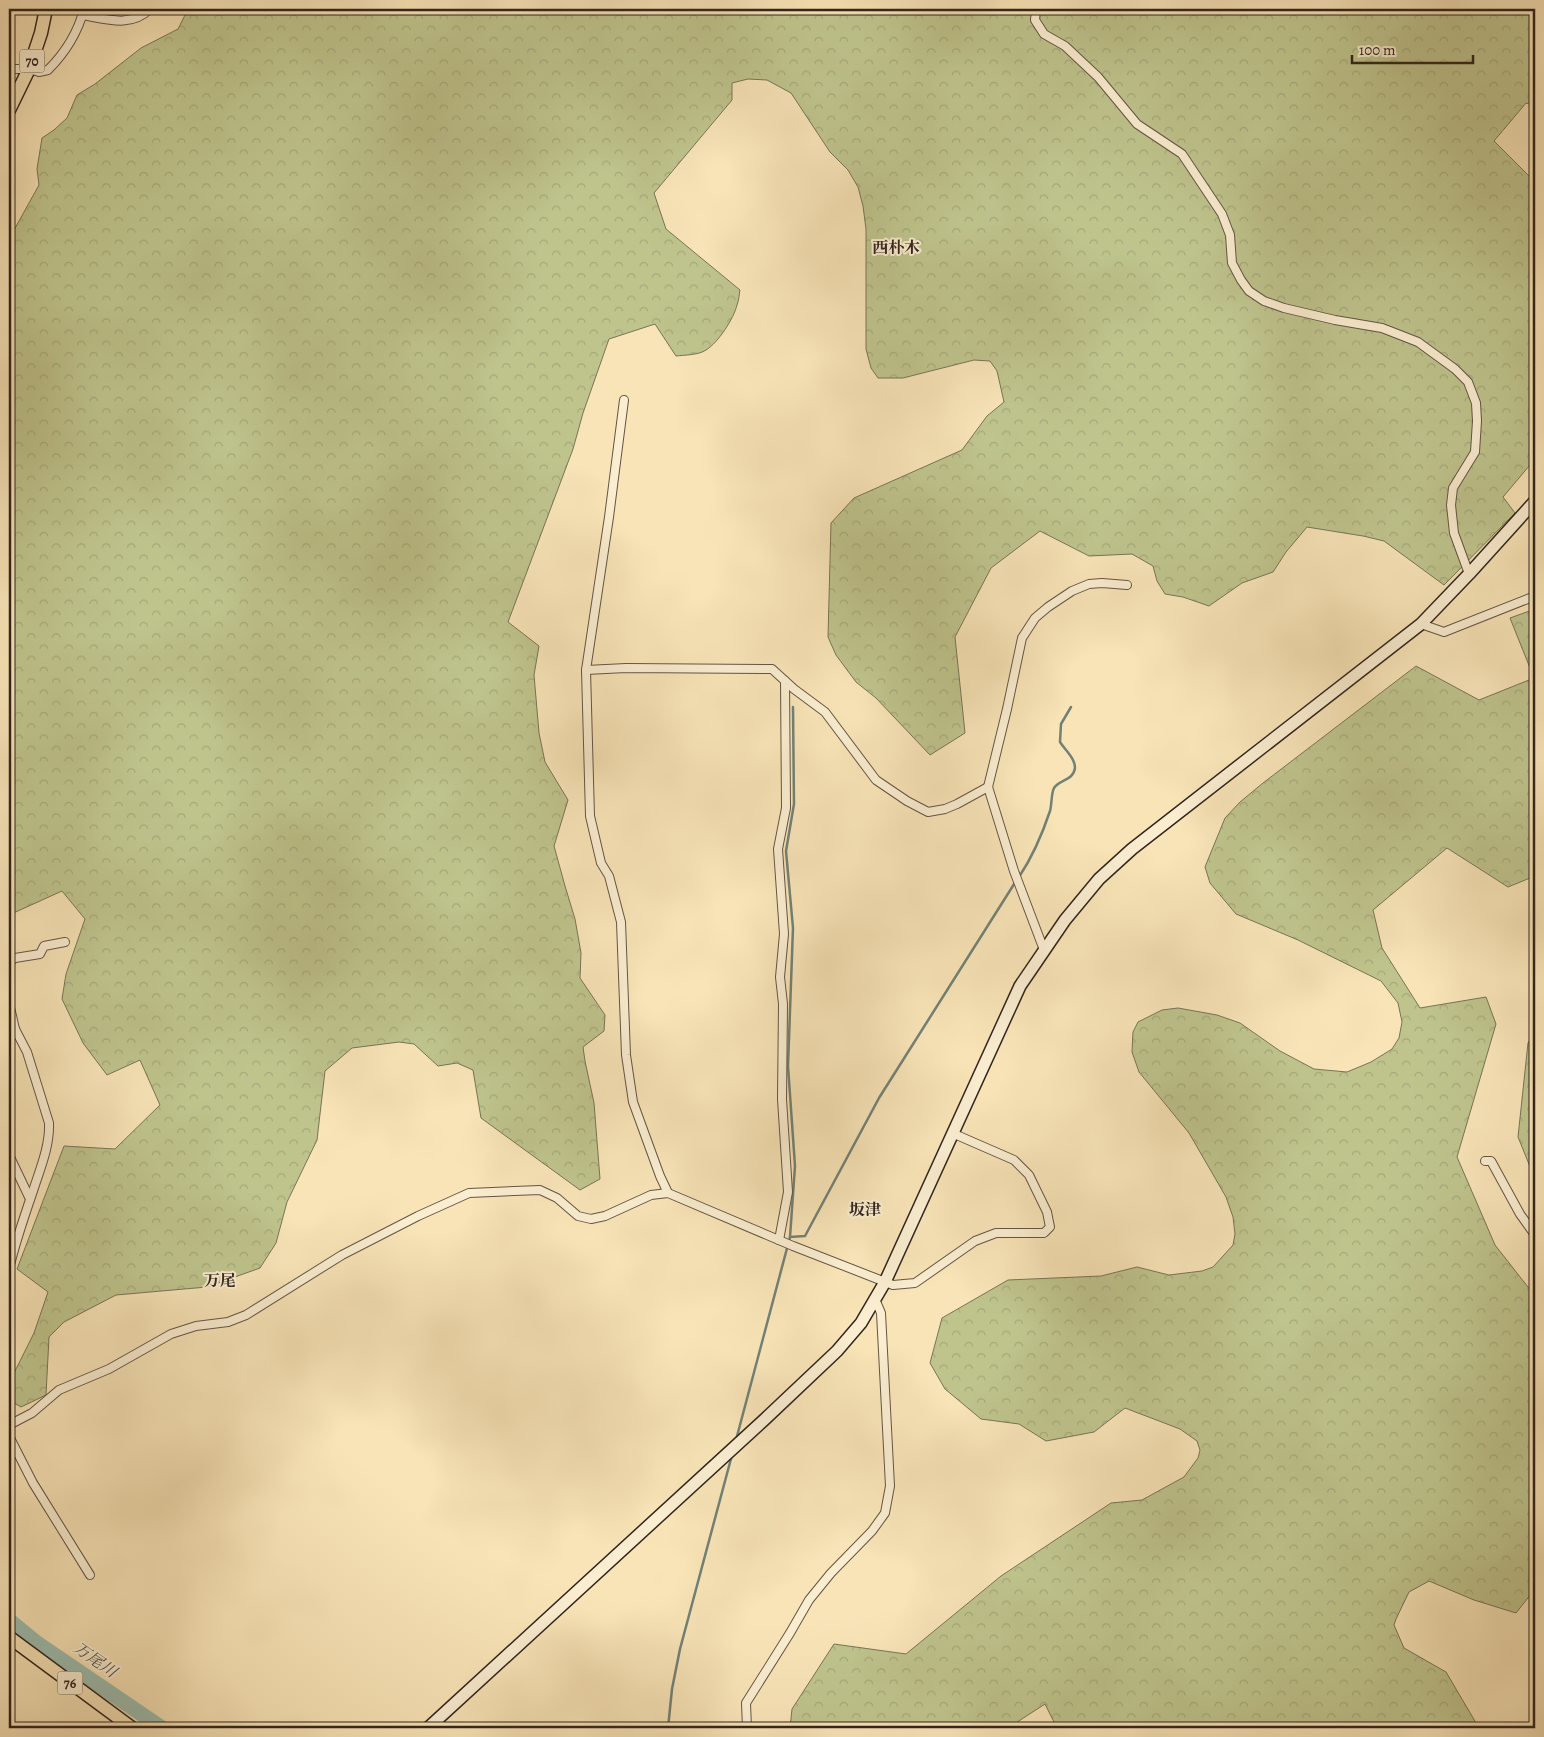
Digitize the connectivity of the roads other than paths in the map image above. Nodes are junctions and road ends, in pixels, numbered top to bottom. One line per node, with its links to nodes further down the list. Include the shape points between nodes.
1 (46, 9): 6 (main road, 70)
2 (150, 9): 4 (street, via 136,19 125,21)
3 (1036, 9): 10 (street, via 1035,20 1044,34 1065,46 1098,77 1137,124 1182,154 1222,214 1230,235 1232,264 1248,291 1284,308 1382,328 1418,342 1455,368 1468,382 1476,403 1475,452 1453,488 1451,505 1454,533)
4 (83, 12): 6 (street, via 73,39 54,64 39,72)
5 (9, 68): 6 (street)
6 (29, 69): 7 (main road, 70)
7 (9, 110)
8 (624, 400): 14 (street)
9 (1535, 501): 10 (street)
10 (1469, 574): 13 (street)
11 (1127, 585): 16 (street, via 1089,584 1072,591 1035,618 1022,638)
12 (1535, 596): 13 (street, via 1444,632)
13 (1421, 624): 18 (street, via 1132,849 1099,879)
14 (586, 670): 15 (street, via 772,668); 25 (street, via 590,816 601,863 609,876 621,922 626,1055 633,1102)
15 (785, 681): 16 (street, via 825,712 876,780 907,802 928,812 945,809); 28 (street, via 786,808 778,849 784,934 780,977 783,1004 782,1099 788,1192)
16 (988, 787): 18 (street, via 1014,871)
17 (65, 942): 19 (street, via 44,946 40,954 14,958)
18 (1044, 950): 22 (street, via 1020,986)
19 (9, 962)
20 (9, 1003): 21 (street)
21 (12, 1028): 26 (street, via 27,1052 50,1132)
22 (952, 1133): 30 (street); 30 (street, via 1014,1160 1029,1175 1047,1212 1050,1227 1044,1233 996,1233 975,1241 915,1283 893,1285)
23 (9, 1156): 26 (street)
24 (1485, 1162): 27 (street, via 1491,1162)
25 (668, 1193): 28 (street); 32 (street, via 652,1195 591,1219 578,1216 557,1198 540,1190 469,1193 342,1255 246,1315 171,1334 109,1369 59,1390 32,1413)
26 (30, 1199): 29 (street)
27 (1535, 1234)
28 (781, 1241): 30 (street)
29 (9, 1270)
30 (885, 1282): 31 (street)
31 (875, 1299): 37 (street, via 861,1323 837,1351); 38 (street, via 881,1313 890,1478 885,1513 809,1600 746,1703)
32 (9, 1425)
33 (9, 1436): 34 (street, via 33,1483)
34 (90, 1575)
35 (9, 1637): 36 (main road, 76)
36 (132, 1728)
37 (428, 1728)
38 (747, 1728)

